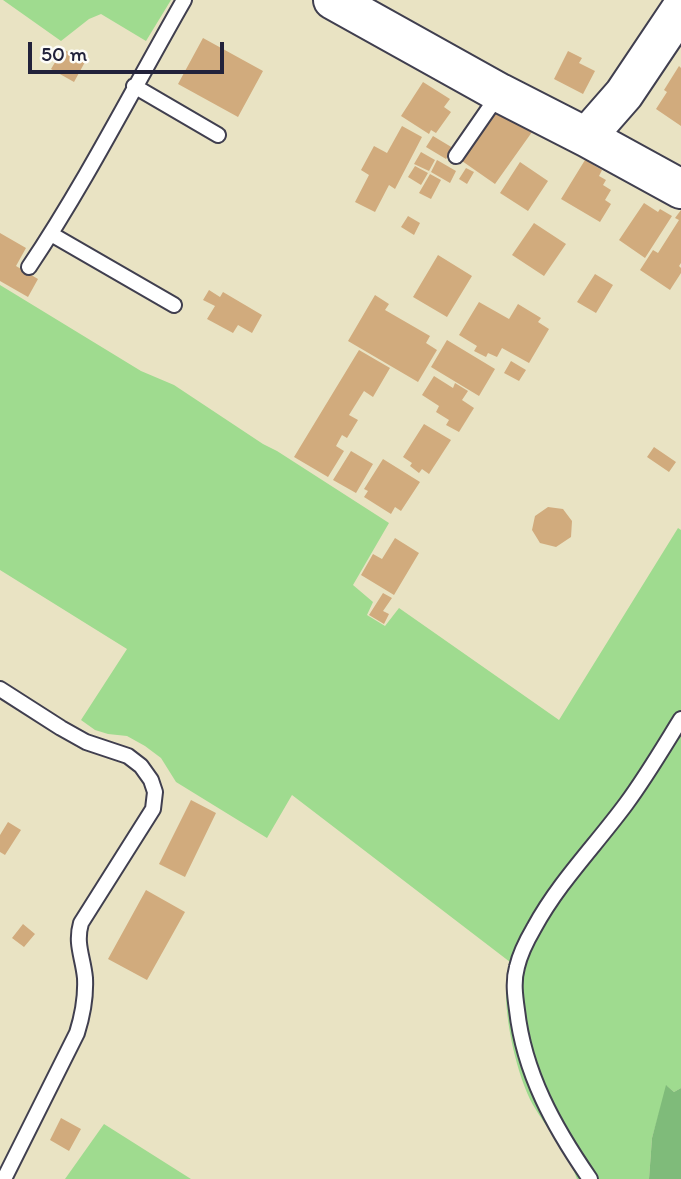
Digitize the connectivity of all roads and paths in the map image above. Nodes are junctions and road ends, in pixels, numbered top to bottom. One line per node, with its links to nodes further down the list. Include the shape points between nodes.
1 (184, 0): 4 (lane)
2 (333, 0): 5 (street)
3 (681, 9): 7 (street)
4 (134, 86): 6 (lane); 10 (lane)
5 (500, 93): 7 (street); 8 (lane)
6 (218, 135)
7 (589, 138): 9 (street)
8 (456, 156)
9 (681, 189)
10 (51, 234): 11 (lane); 12 (lane)
11 (29, 267)
12 (174, 305)
13 (0, 689): 15 (lane, via 61,729 128,756 141,766 155,792 153,809 81,922 77,936 85,975 82,1017)
14 (681, 719): 16 (lane, via 627,802 554,895 517,967 519,1030 529,1067 550,1115)
15 (4, 1179)
16 (590, 1179)

